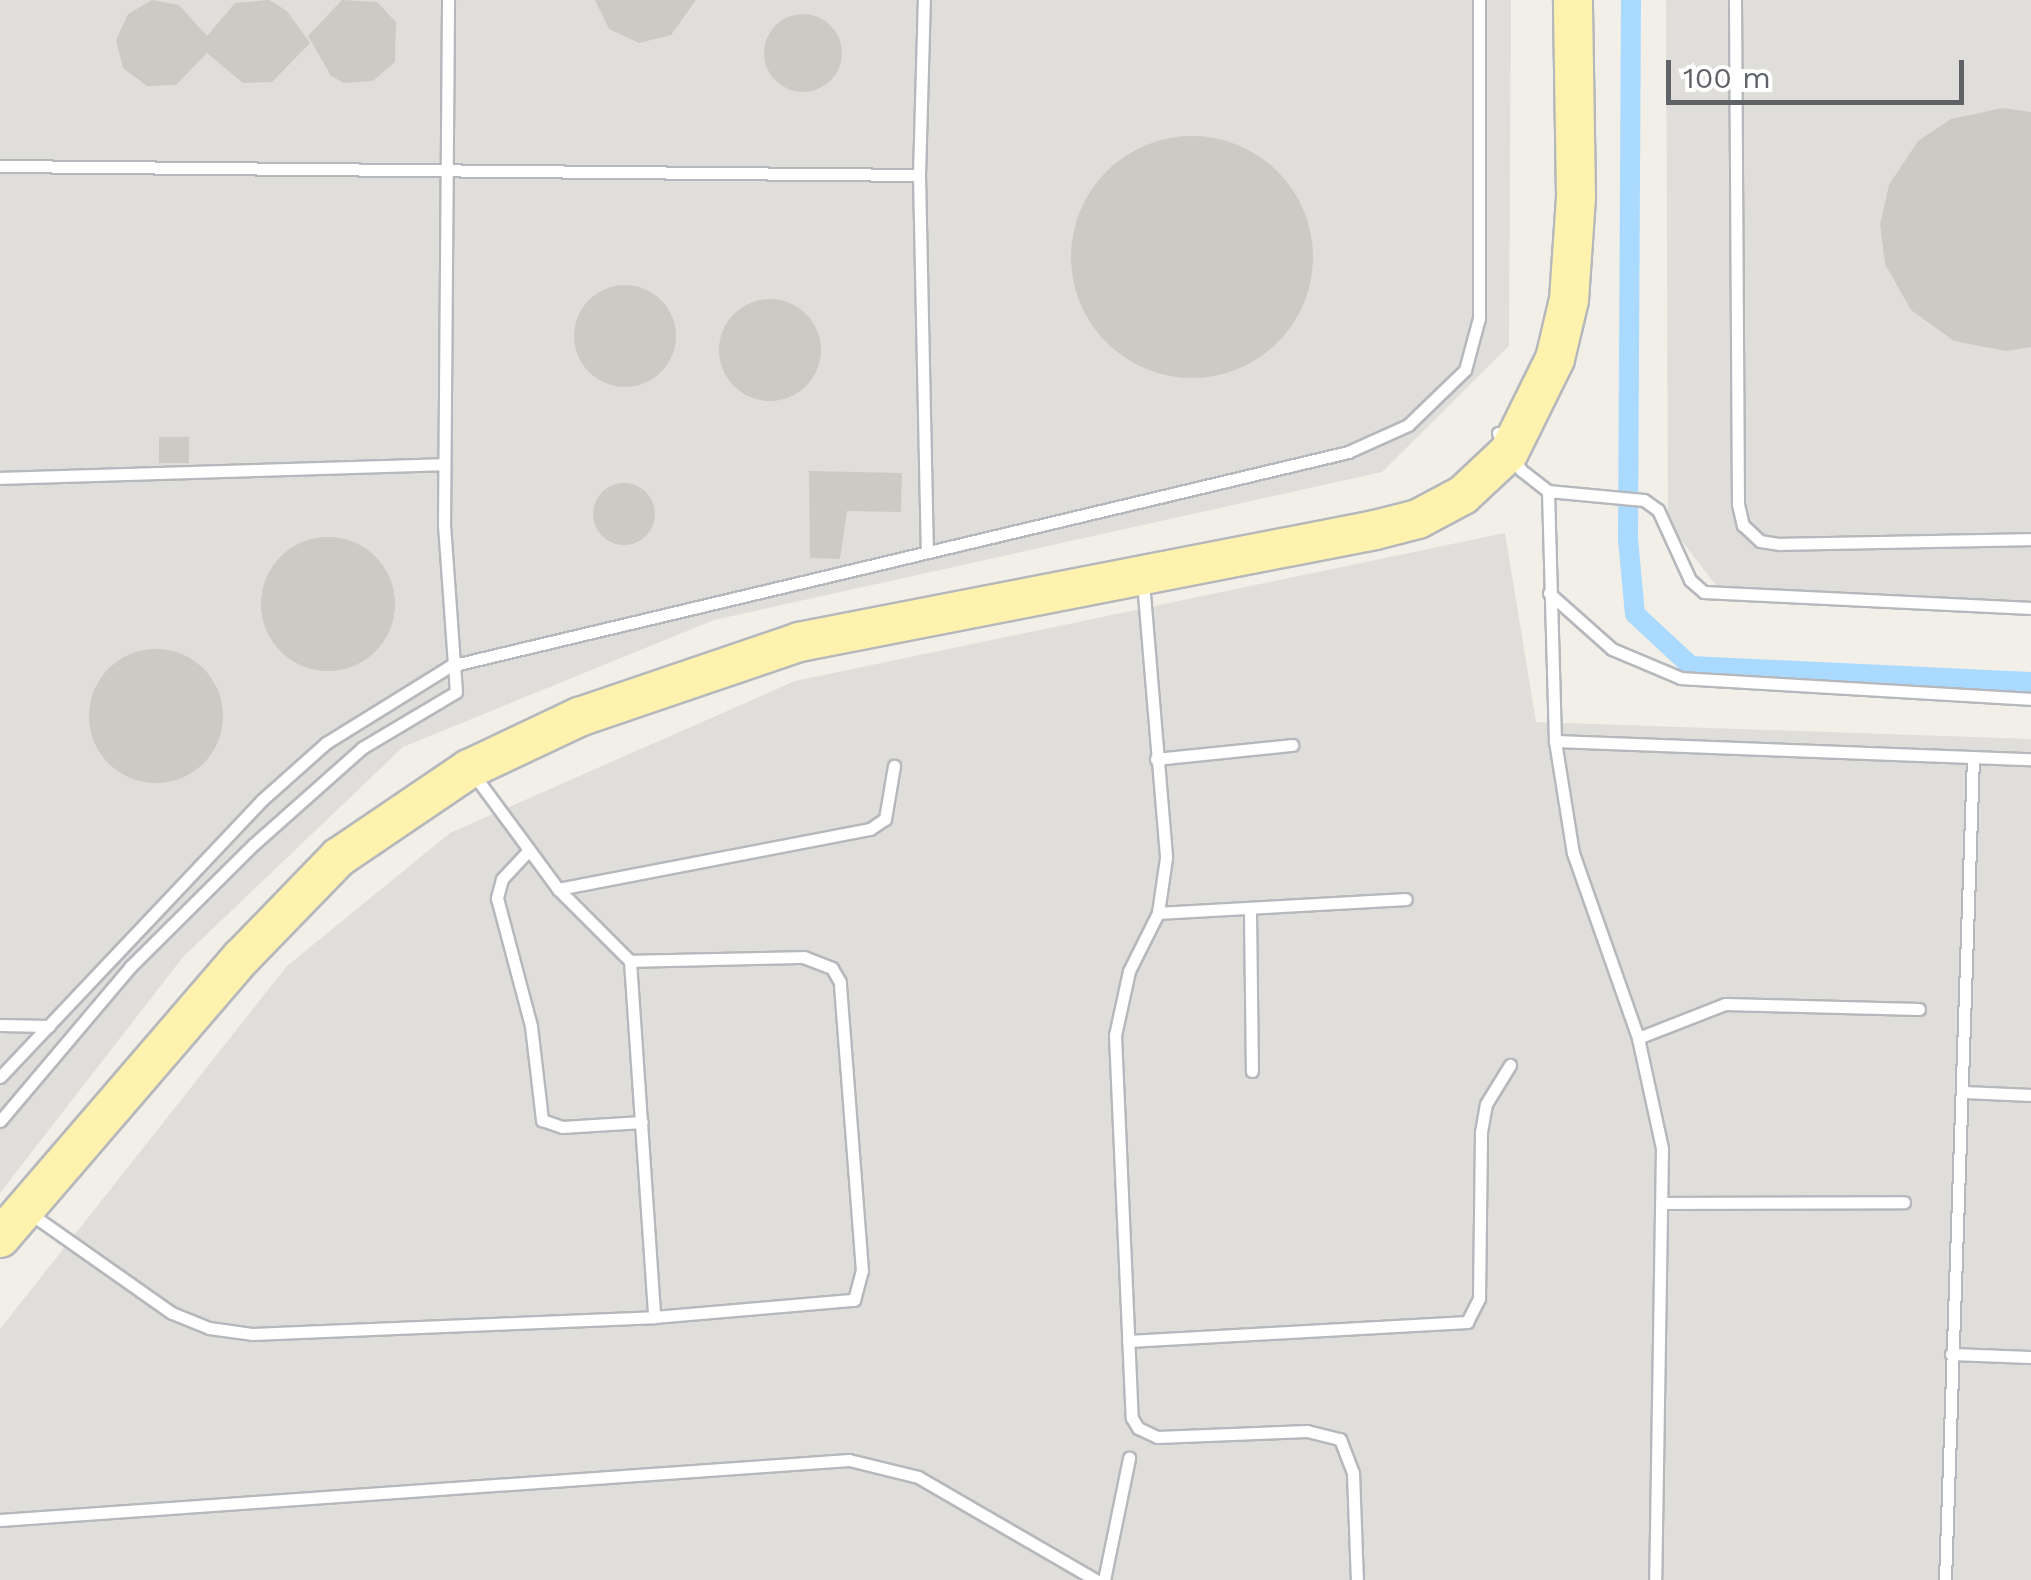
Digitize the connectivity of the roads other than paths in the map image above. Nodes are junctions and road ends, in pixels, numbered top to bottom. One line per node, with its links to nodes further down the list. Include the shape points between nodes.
1 (448, 0): 8 (lane)
2 (924, 0): 9 (lane)
3 (1478, 0): 15 (lane, via 1479,318 1465,370 1408,426 1348,452)
4 (1552, 0): 10 (main road, via 1556,196 1548,297)
5 (1573, 0): 10 (main road, via 1576,197 1569,300 1555,359)
6 (1734, 0): 14 (lane, via 1738,504 1744,525 1760,541 1780,544)
7 (0, 166): 8 (lane)
8 (446, 170): 9 (lane); 11 (lane)
9 (919, 175): 15 (lane)
10 (1503, 442): 13 (lane); 16 (main road, via 1462,495 1418,518); 47 (main road, via 1410,499 793,622 571,698 457,751 325,842)
11 (444, 464): 12 (lane); 19 (lane)
12 (0, 478)
13 (1548, 491): 17 (lane); 18 (lane, via 1644,500 1658,510 1690,580 1720,596)
14 (2031, 539)
15 (928, 548): 19 (lane)
16 (1143, 573): 23 (lane); 27 (main road, via 799,642 579,717)
17 (1548, 592): 20 (lane, via 1612,649 1681,678); 21 (lane)
18 (2031, 608)
19 (450, 666): 36 (lane, via 326,743 275,788); 43 (lane, via 456,692 362,748 254,844 130,967)
20 (2031, 699)
21 (1556, 741): 24 (lane); 37 (lane, via 1573,853)
22 (1292, 745): 23 (lane)
23 (1156, 758): 32 (lane, via 1166,858)
24 (1973, 758): 25 (lane); 41 (lane)
25 (2031, 759)
26 (894, 766): 29 (lane, via 885,819 870,830)
27 (470, 769): 28 (lane); 47 (main road, via 339,857)
28 (529, 850): 29 (lane); 44 (lane, via 502,879 497,898 530,1026 542,1120 562,1127)
29 (558, 889): 33 (lane)
30 (1406, 900): 31 (lane)
31 (1250, 912): 32 (lane); 39 (lane)
32 (1158, 913): 49 (lane, via 1124,984 1115,1035)
33 (630, 961): 44 (lane); 48 (lane, via 804,958 832,968 840,982 862,1271 854,1300 841,1305)
34 (1919, 1009): 37 (lane, via 1725,1004)
35 (0, 1025): 36 (lane)
36 (49, 1026): 40 (lane)
37 (1638, 1038): 46 (lane, via 1662,1148)
38 (1510, 1065): 49 (lane, via 1483,1118 1478,1298 1467,1322)
39 (1252, 1071)
40 (0, 1077)
41 (1964, 1092): 42 (lane); 50 (lane)
42 (2031, 1095)
43 (0, 1121)
44 (642, 1122): 48 (lane)
45 (1904, 1202): 46 (lane)
46 (1662, 1203): 57 (lane)
47 (7, 1217): 48 (lane, via 209,1328 286,1333)
48 (654, 1318)
49 (1128, 1340): 56 (lane, via 1132,1418 1146,1435 1308,1431 1340,1439 1353,1473)
50 (1951, 1354): 51 (lane); 58 (lane)
51 (2031, 1358)
52 (1129, 1458): 55 (lane)
53 (0, 1520): 54 (lane, via 849,1460 918,1477)
54 (1096, 1580)
55 (1104, 1580)
56 (1357, 1580)
57 (1655, 1580)
58 (1945, 1580)

